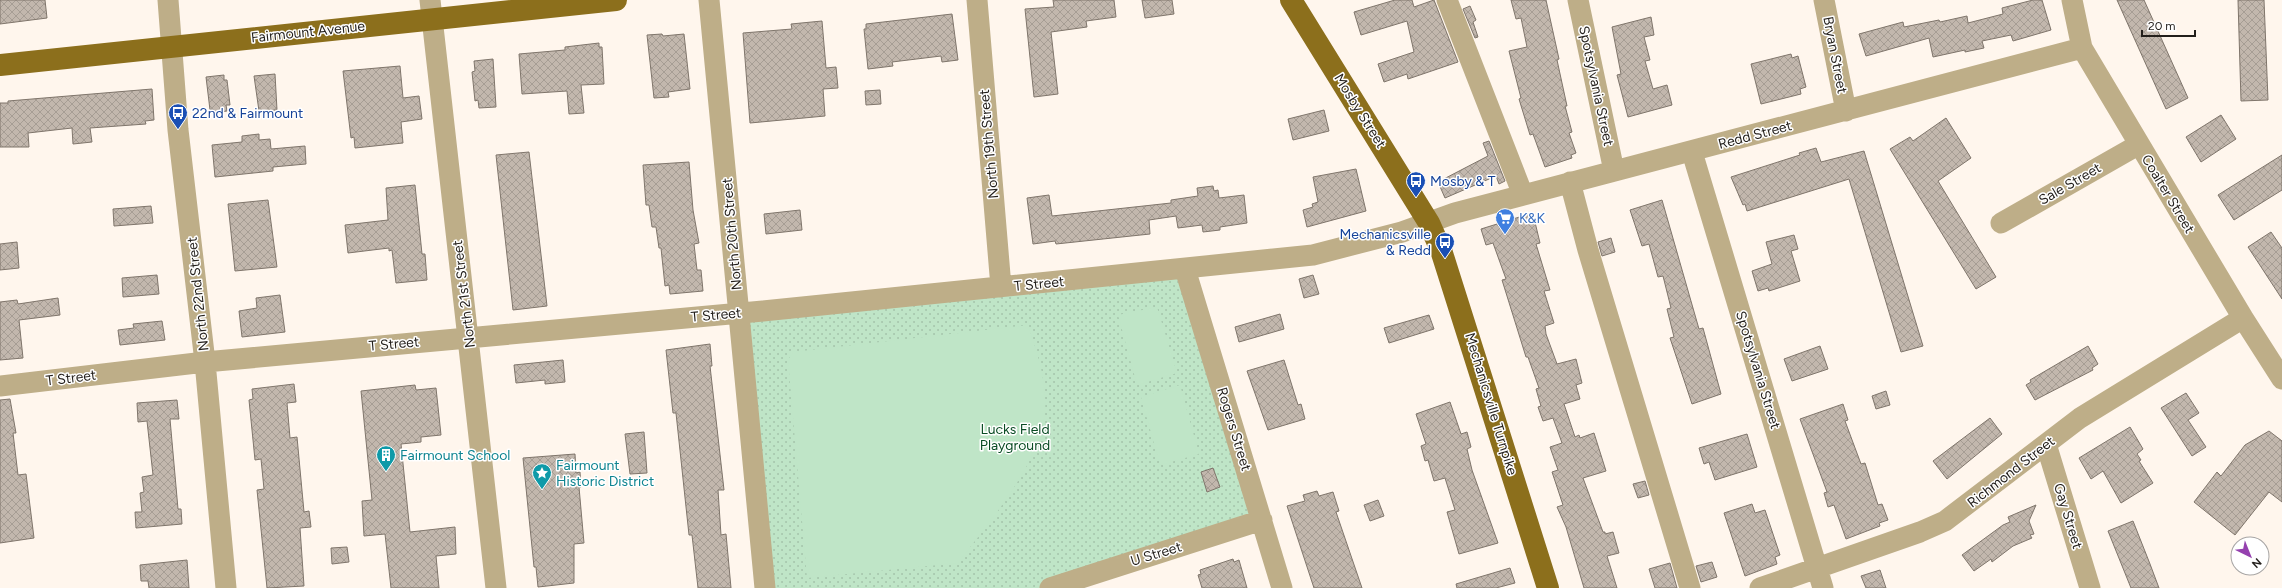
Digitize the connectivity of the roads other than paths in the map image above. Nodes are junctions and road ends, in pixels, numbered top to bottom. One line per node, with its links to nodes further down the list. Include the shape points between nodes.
1 (168, 0): 11 (street, North 22nd Street)
2 (616, 0): 10 (main road, Fairmount Avenue)
3 (709, 0): 24 (street, North 20th Street)
4 (977, 0): 23 (street, North 19th Street)
5 (1291, 0): 20 (main road, Mosby Street)
6 (1447, 0): 19 (street)
7 (1578, 0): 17 (street, Spotsylvania Street)
8 (1824, 0): 14 (street, Bryan Street)
9 (2072, 0): 12 (street, Coalter Street)
10 (431, 9): 11 (main road, Fairmount Avenue); 26 (street, North 21st Street)
11 (171, 48): 13 (main road, Fairmount Avenue); 27 (street, North 22nd Street)
12 (2082, 48): 14 (street, Redd Street); 15 (street, Coalter Street)
13 (0, 65)
14 (1846, 110): 16 (street, Redd Street)
15 (2138, 145): 21 (street, Sale Street); 25 (street, Coalter Street)
16 (1692, 152): 17 (street, Redd Street); 32 (street, Spotsylvania Street)
17 (1614, 171): 18 (street, Redd Street)
18 (1570, 182): 19 (street, Redd Street); 39 (street, via 1588,250)
19 (1523, 195): 20 (street, Redd Street, via 1455,213)
20 (1429, 223): 22 (street, T Street, via 1313,255); 38 (main road, Mechanicsville Turnpike, via 1450,274)
21 (2001, 223)
22 (1185, 269): 23 (street, T Street); 31 (street, Rogers Street)
23 (1001, 288): 24 (street, T Street)
24 (740, 313): 26 (street, T Street); 35 (street, North 20th Street)
25 (2243, 318): 28 (street, Coalter Street); 30 (street, Richmond Street, via 2080,418)
26 (469, 337): 27 (street, T Street); 34 (street, North 21st Street)
27 (205, 362): 29 (street, T Street); 33 (street, North 22nd Street)
28 (2282, 379)
29 (0, 386)
30 (2046, 444): 32 (street, Richmond Street, via 1945,521); 42 (street, Gay Street)
31 (1262, 520): 36 (street, U Street); 37 (street, Rogers Street)
32 (1818, 568): 40 (street, Richmond Street); 41 (street, Spotsylvania Street)
33 (226, 588)
34 (496, 588)
35 (765, 588)
36 (1050, 588)
37 (1282, 588)
38 (1548, 588)
39 (1690, 588)
40 (1760, 588)
41 (1823, 588)
42 (2090, 588)

